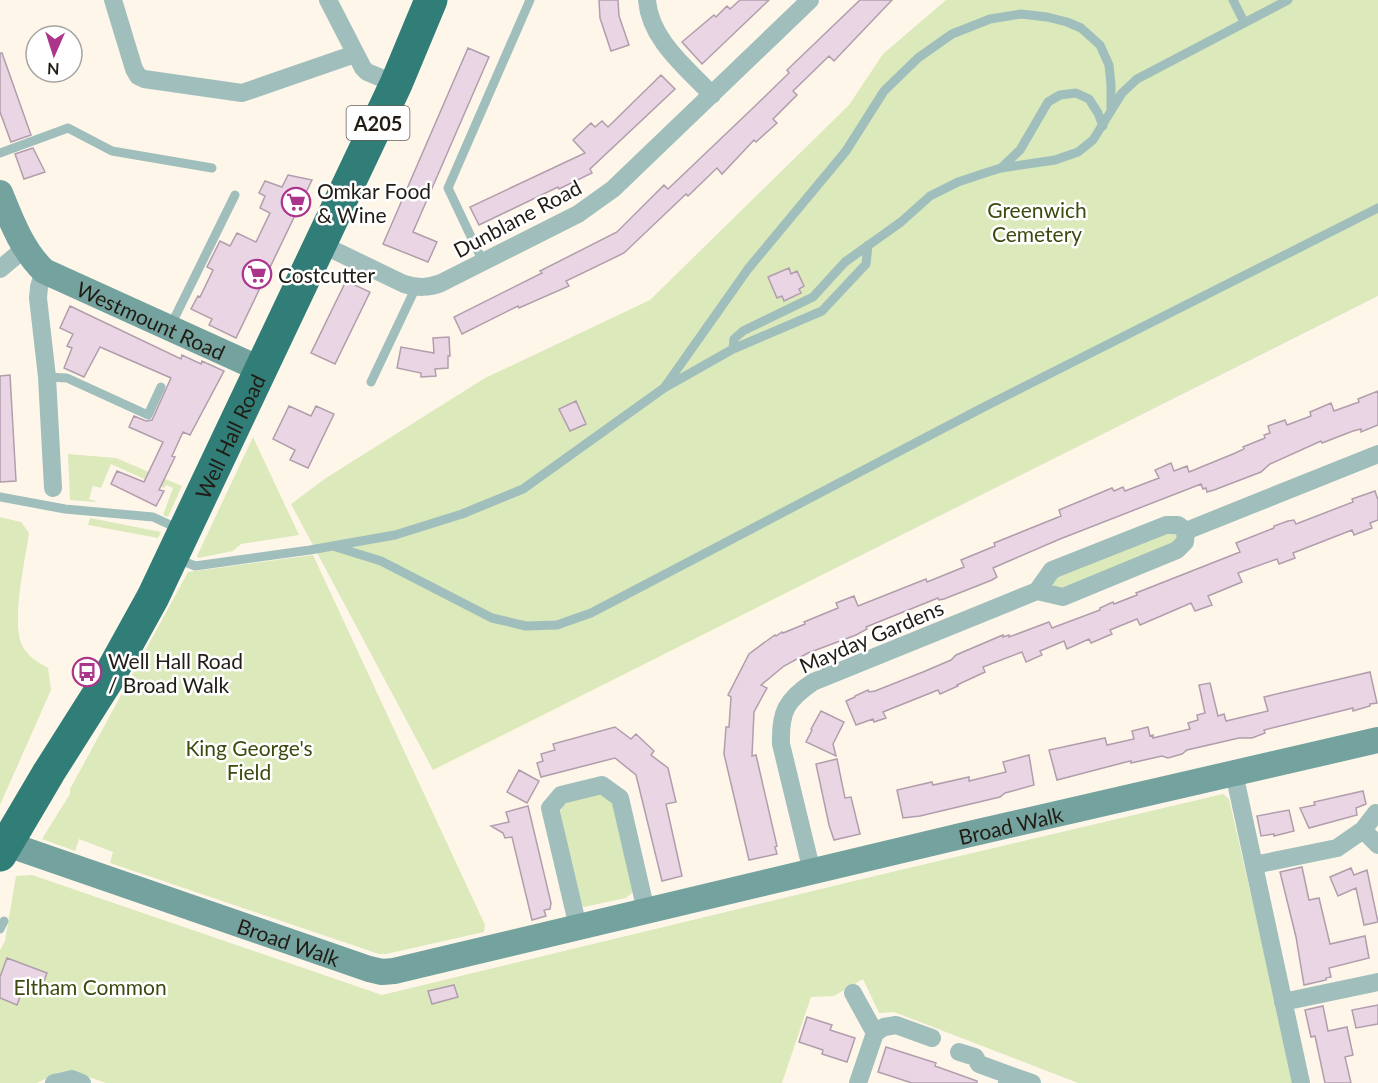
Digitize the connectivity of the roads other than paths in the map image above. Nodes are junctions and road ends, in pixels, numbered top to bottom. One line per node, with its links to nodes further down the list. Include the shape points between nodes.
1 (113, 0): 10 (street, via 134,69 144,80 243,93)
2 (328, 0): 10 (street)
3 (431, 0): 11 (highway, Well Hall Road / A205)
4 (530, 0): 24 (lane, via 448,188)
5 (646, 0): 12 (street, via 653,25 667,47)
6 (810, 0): 12 (street, Dunblane Road)
7 (1233, 0): 9 (lane)
8 (1288, 0): 9 (lane)
9 (1245, 22): 13 (lane, via 1137,79)
10 (355, 54): 11 (street, via 367,72)
11 (396, 84): 21 (highway, Well Hall Road / A205)
12 (712, 95): 24 (street, Dunblane Road, via 596,203)
13 (1111, 111): 14 (lane); 34 (lane, via 1106,56 1081,28 1022,14 990,19 952,34 918,58 885,92 846,151 748,269)
14 (1103, 126): 17 (lane, via 1094,140 1078,152 1055,160); 17 (lane, via 1089,99 1076,93 1060,94 1048,102 1020,150)
15 (0, 153): 16 (lane, via 68,128 112,151)
16 (212, 168)
17 (1001, 168): 22 (lane, via 930,196)
18 (0, 193): 23 (street, Westmount Road)
19 (235, 195): 28 (lane)
20 (1378, 208): 40 (lane, via 982,408 591,613 557,625 526,626 492,618 381,561)
21 (321, 244): 27 (street); 30 (highway, Well Hall Road / A205)
22 (868, 246): 29 (lane, via 845,262 813,297 742,331); 29 (lane, via 866,264 822,311)
23 (25, 248): 25 (street); 26 (street, Westmount Road)
24 (483, 262): 27 (street, Dunblane Road, via 441,283)
25 (0, 269)
26 (44, 271): 28 (street, Westmount Road); 31 (street, via 38,298)
27 (416, 287): 32 (lane)
28 (170, 328): 30 (street, Westmount Road)
29 (733, 349): 34 (lane)
30 (260, 369): 39 (highway, Well Hall Road / A205)
31 (47, 377): 33 (lane, via 67,378 148,415); 36 (street)
32 (371, 382)
33 (161, 387)
34 (664, 388): 40 (lane, via 523,489 395,535)
35 (1378, 454): 38 (street, Mayday Gardens)
36 (53, 488)
37 (0, 497): 39 (lane, via 65,509 153,517)
38 (1186, 531): 41 (street, Mayday Gardens, via 1178,525 1166,525 1052,570); 41 (street, via 1185,542 1178,550 1063,597)
39 (179, 544): 40 (lane, via 195,566); 47 (highway, Well Hall Road / A205, via 106,682)
40 (333, 546)
41 (1037, 591): 49 (street, Mayday Gardens, via 813,682 795,694 780,725 781,744)
42 (1378, 740): 43 (street, Broad Walk)
43 (1234, 773): 48 (street); 49 (street, Broad Walk)
44 (1376, 813): 45 (street)
45 (1363, 830): 46 (street); 48 (street, via 1337,848)
46 (1378, 845)
47 (3, 850): 51 (street, Broad Walk, via 382,972)
48 (1254, 865): 54 (street)
49 (812, 872): 50 (street, Broad Walk)
50 (646, 911): 51 (street, Broad Walk); 51 (street, via 620,798 602,785 561,795 550,808)
51 (578, 927)
52 (1378, 982): 54 (street)
53 (853, 993): 55 (street)
54 (1283, 1002): 63 (street)
55 (875, 1033): 56 (street, via 896,1025); 61 (street)
56 (932, 1038)
57 (959, 1052): 58 (street, via 975,1057 979,1064)
58 (1008, 1079): 62 (street)
59 (54, 1083): 60 (street, via 72,1079)
60 (82, 1083)
61 (858, 1083)
62 (1032, 1083)
63 (1301, 1083)

